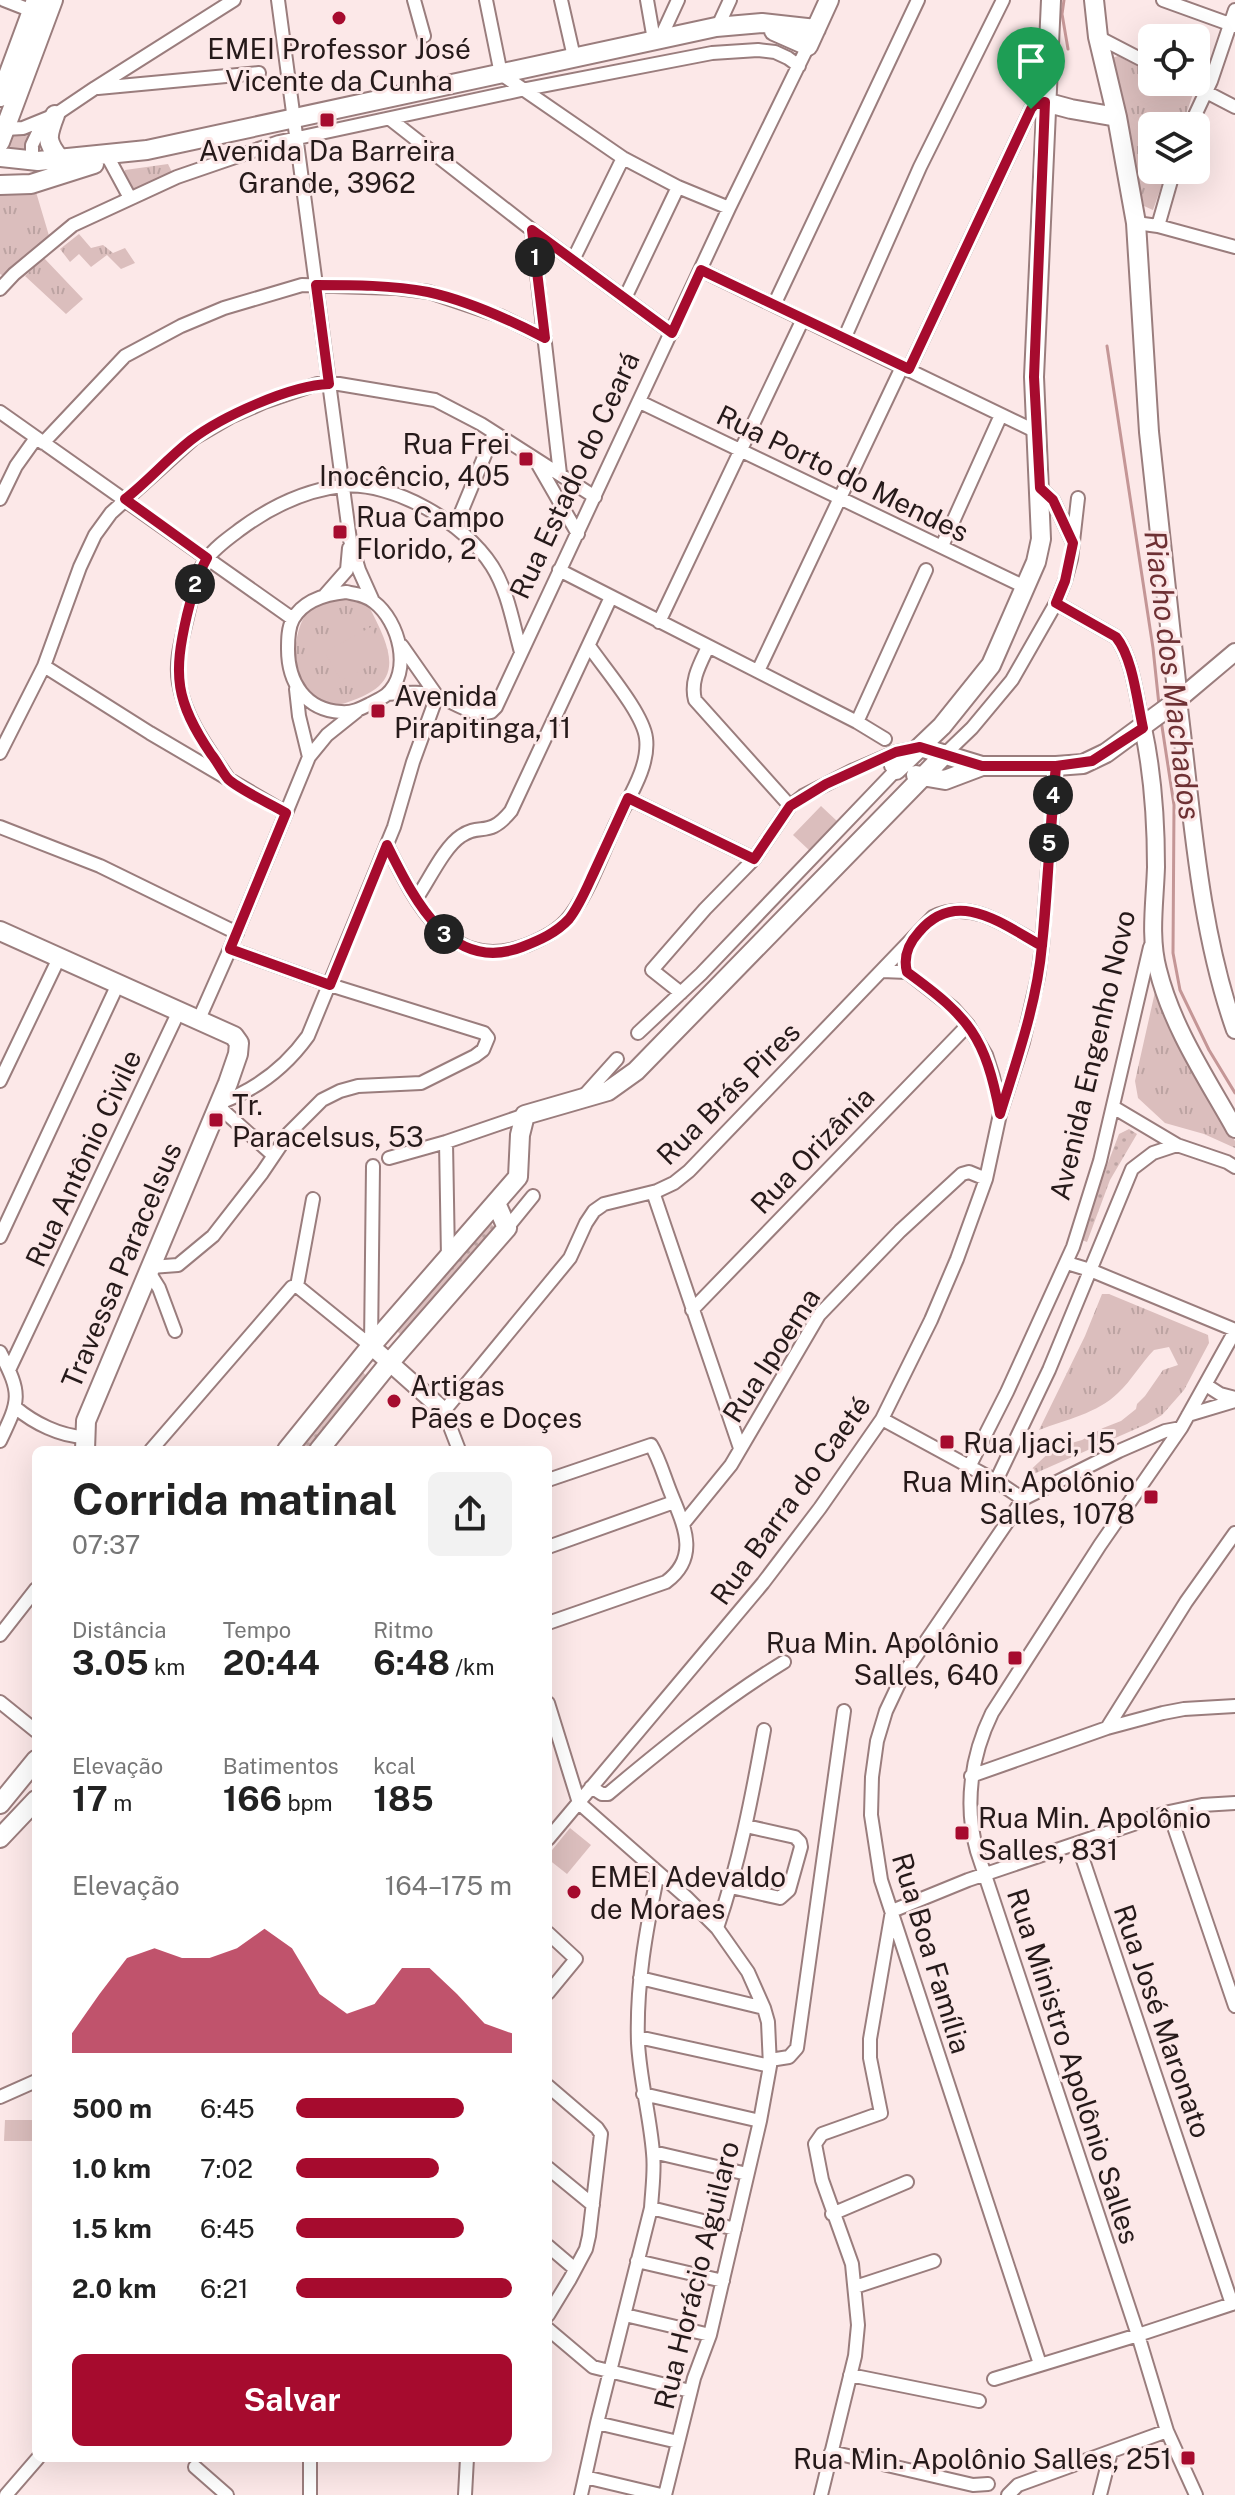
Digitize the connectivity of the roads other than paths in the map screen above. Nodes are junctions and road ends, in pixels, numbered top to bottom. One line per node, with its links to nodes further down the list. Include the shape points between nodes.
1 (4, 0): 17 (street)
2 (53, 0): 42 (main road)
3 (234, 0): 32 (street)
4 (278, 0): 39 (street)
5 (414, 0): 21 (street)
6 (486, 0): 30 (street)
7 (561, 0): 25 (street)
8 (647, 0): 24 (street)
9 (678, 0): 24 (street)
10 (730, 0): 20 (street)
11 (829, 0): 23 (main road, Rua Estado do Ceará)
12 (918, 0): 65 (street)
13 (1003, 0): 69 (street, via 920,167)
14 (1051, 0): 36 (main road)
15 (1094, 0): 22 (main road)
16 (1163, 0): 19 (street)
17 (34, 5): 28 (main road)
18 (1235, 10): 19 (street)
19 (1233, 25): 31 (street)
20 (718, 26): 23 (main road, via 785,24); 24 (main road)
21 (424, 36)
22 (1098, 37): 26 (street); 38 (main road)
23 (812, 38): 27 (street, Rua Estado do Ceará)
24 (657, 39): 25 (main road)
25 (574, 57): 30 (main road)
26 (1138, 58)
27 (799, 66): 33 (street, via 775,52 712,53); 55 (street, Rua Estado do Ceará)
28 (5, 70): 35 (main road)
29 (259, 73): 32 (street)
30 (501, 74): 33 (street); 39 (main road)
31 (1210, 82)
32 (95, 88): 40 (street)
33 (521, 90): 41 (street); 46 (street)
34 (1210, 94): 37 (street)
35 (0, 97)
36 (1045, 102): 38 (main road); 70 (street, via 1031,109); 75 (main road, via 1034,377)
37 (1235, 107)
38 (1117, 117): 56 (main road)
39 (294, 118): 43 (street); 44 (main road)
40 (49, 119): 42 (street); 47 (main road, via 49,142); 48 (street, via 32,145)
41 (390, 119): 43 (street); 58 (street)
42 (3, 136)
43 (297, 137): 54 (street); 62 (street)
44 (147, 150): 47 (main road); 49 (main road)
45 (0, 157): 48 (main road)
46 (623, 158): 53 (street); 60 (street)
47 (60, 159): 48 (main road)
48 (32, 160): 52 (main road, via 32,176)
49 (110, 161): 52 (main road); 54 (street)
50 (1170, 184): 57 (street)
51 (0, 185): 52 (main road)
52 (20, 186)
53 (678, 187): 55 (street); 64 (street)
54 (130, 198): 63 (street, via 73,225)
55 (729, 208): 61 (street, Rua Estado do Ceará)
56 (1136, 223): 57 (street); 113 (main road)
57 (1158, 226): 59 (street)
58 (532, 230): 60 (street); 68 (street)
59 (1235, 247)
60 (573, 260): 64 (street)
61 (701, 270): 65 (street); 67 (street, Rua Estado do Ceará)
62 (316, 285): 68 (street, via 429,292); 71 (street); 77 (street, via 224,308 146,344 125,356)
63 (0, 289)
64 (625, 298): 67 (street)
65 (774, 305): 66 (street)
66 (803, 319): 69 (street); 78 (street)
67 (672, 333): 72 (street, Rua Estado do Ceará)
68 (545, 338): 80 (street)
69 (844, 339): 70 (street)
70 (905, 368): 74 (street); 87 (street)
71 (329, 384): 76 (street, via 435,400); 81 (street); 86 (street, via 297,390 230,417 194,438)
72 (640, 402): 78 (street, Rua Porto do Mendes); 83 (street, Rua Estado do Ceará)
73 (0, 412): 77 (street)
74 (1001, 415): 75 (street); 92 (street)
75 (1037, 432): 82 (main road)
76 (494, 433): 79 (street); 88 (street)
77 (40, 441): 85 (street, via 16,466); 86 (street)
78 (740, 450): 87 (street, Rua Porto do Mendes); 102 (street)
79 (535, 458): 80 (street); 89 (street)
80 (560, 474): 83 (street)
81 (343, 486): 88 (street, via 402,498); 90 (street); 93 (street, via 269,510)
82 (1040, 488): 91 (street, via 1053,500); 96 (main road, via 1041,539)
83 (595, 497): 89 (street, Rua Estado do Ceará)
84 (1078, 498): 91 (street)
85 (0, 499)
86 (125, 499): 93 (street); 108 (street, via 95,535)
87 (841, 499): 92 (street, Rua Porto do Mendes); 109 (street)
88 (455, 527): 106 (street, via 493,567)
89 (578, 534): 94 (street, Rua Estado do Ceará)
90 (350, 540): 97 (street, via 347,570); 99 (street)
91 (1073, 543): 100 (street)
92 (942, 546): 96 (street, Rua Porto do Mendes)
93 (207, 558): 101 (street); 126 (street, via 194,587 180,649 179,682 191,720)
94 (559, 570): 98 (street); 106 (street, Rua Estado do Ceará)
95 (926, 570): 115 (street)
96 (1025, 587): 118 (main road, via 991,665)
97 (325, 595): 99 (street, via 346,592); 101 (street)
98 (611, 597): 102 (street); 104 (street)
99 (372, 599): 103 (street)
100 (1056, 603): 116 (street, Avenida Engenho Novo, via 1116,637 1127,657); 120 (street, via 1012,680)
101 (293, 619): 110 (street, via 288,654)
102 (659, 622): 105 (street)
103 (398, 640): 111 (street, via 400,669); 112 (street)
104 (589, 646): 127 (street, via 645,733 646,757); 133 (street, via 511,811 495,827 470,831 456,840)
105 (708, 647): 109 (street); 128 (street, via 694,679 695,700)
106 (521, 652): 112 (street, Rua Estado do Ceará, via 491,712 476,713)
107 (1235, 652): 113 (street)
108 (44, 666): 119 (street); 126 (street)
109 (758, 671): 115 (street)
110 (296, 685): 114 (street, via 316,706); 121 (street)
111 (387, 694): 112 (street); 114 (street)
112 (437, 696): 131 (street)
113 (1171, 705): 116 (main road); 151 (street, via 1216,966)
114 (357, 711): 121 (street)
115 (857, 722): 117 (street)
116 (1145, 726): 124 (main road, via 1092,761); 136 (street, Avenida Engenho Novo, via 1154,804)
117 (885, 739)
118 (920, 747): 120 (main road); 122 (main road)
119 (0, 753)
120 (945, 754): 123 (main road); 125 (main road)
121 (309, 757): 129 (street)
122 (890, 763): 125 (main road); 128 (street, via 803,796); 143 (street)
123 (982, 766): 124 (main road); 125 (main road, via 950,779)
124 (1056, 766): 138 (street, Rua Barra do Caeté)
125 (923, 777): 147 (main road)
126 (229, 780): 129 (street)
127 (628, 798): 132 (street); 133 (street, via 571,916 541,939 514,950 475,950 447,937)
128 (790, 806): 132 (street)
129 (286, 813): 135 (street)
130 (0, 827): 135 (street, via 100,866)
131 (387, 845): 133 (street); 145 (street)
132 (754, 859): 146 (street, via 652,970)
133 (416, 899)
134 (0, 931): 140 (main road)
135 (237, 933): 139 (street)
136 (1153, 936): 159 (street, Avenida Engenho Novo); 162 (street, via 1165,992 1184,1037)
137 (912, 940): 138 (street, Rua Brás Pires, via 933,917 958,910 984,915); 141 (street, Rua Brás Pires); 142 (street)
138 (1042, 946): 156 (street, Rua Barra do Caeté)
139 (230, 949): 145 (street); 149 (street)
140 (59, 958): 144 (main road); 155 (street)
141 (882, 971): 142 (street); 170 (street, Rua Brás Pires, via 689,1171)
142 (907, 972): 150 (street)
143 (701, 974): 146 (street); 147 (street)
144 (118, 984): 148 (main road); 175 (street)
145 (330, 985): 158 (street, via 294,1055 262,1082); 165 (street, via 488,1038 475,1056 421,1083 358,1086 322,1100)
146 (681, 993): 152 (street)
147 (706, 999): 157 (main road, via 623,1082)
148 (179, 1011): 149 (main road); 189 (street, Rua Antônio Civile)
149 (199, 1019): 158 (main road, Travessa Paracelsus, via 239,1043)
150 (968, 1025): 154 (street); 181 (street, Rua Orizânia)
151 (1235, 1030)
152 (638, 1033)
153 (617, 1059): 157 (street)
154 (993, 1077): 156 (street); 160 (street)
155 (0, 1081)
156 (1010, 1083): 160 (street, Rua Barra do Caeté)
157 (581, 1100): 161 (main road)
158 (218, 1105): 165 (street); 178 (main road, Travessa Paracelsus)
159 (1113, 1107): 164 (street); 177 (street, Avenida Engenho Novo)
160 (1000, 1114): 169 (street, Rua Barra do Caeté)
161 (525, 1115): 163 (street); 173 (main road, via 518,1177)
162 (1235, 1129)
163 (446, 1142): 166 (street); 176 (street)
164 (1177, 1145): 168 (street); 179 (street, Avenida Engenho Novo, via 1153,1153 1132,1169)
165 (273, 1155): 178 (street, via 213,1236 178,1265)
166 (389, 1158)
167 (373, 1166): 182 (street)
168 (1235, 1167)
169 (986, 1179): 195 (street, Rua Barra do Caeté, via 931,1320); 203 (street, Rua Ipoema, via 962,1174 819,1315)
170 (653, 1192): 181 (street); 193 (street, Rua Brás Pires, via 594,1211 570,1258)
171 (533, 1196): 174 (street)
172 (313, 1199): 180 (street)
173 (496, 1203): 174 (main road); 176 (main road)
174 (507, 1228): 188 (main road)
175 (0, 1237)
176 (448, 1258): 183 (main road)
177 (1067, 1263): 179 (street); 206 (street, Avenida Engenho Novo)
178 (150, 1270): 185 (street); 198 (main road, Travessa Paracelsus, via 86,1421)
179 (1090, 1270): 184 (street); 208 (street, Avenida Engenho Novo)
180 (297, 1286): 186 (street); 199 (street)
181 (692, 1310): 203 (street)
182 (372, 1312): 183 (street, via 386,1320); 186 (street)
183 (399, 1314): 186 (main road)
184 (1235, 1330): 190 (street, Rua Ministro Apolônio Salles)
185 (175, 1331)
186 (371, 1346): 188 (street); 200 (main road)
187 (0, 1352): 189 (street)
188 (390, 1362): 193 (street); 201 (main road)
189 (9, 1370): 192 (street)
190 (1206, 1385): 191 (street); 194 (street, Rua Ministro Apolônio Salles)
191 (1235, 1400): 194 (street)
192 (16, 1408): 197 (street); 198 (street)
193 (444, 1411): 202 (street)
194 (1188, 1415): 196 (street, Rua Ministro Apolônio Salles)
195 (882, 1419): 206 (street); 227 (street, Rua Barra do Caeté, via 763,1583)
196 (1181, 1428): 204 (street, Rua Boa Família); 205 (street, Rua Ministro Apolônio Salles)
197 (0, 1441)
198 (84, 1443)
199 (154, 1446)
200 (290, 1446)
201 (322, 1446)
202 (457, 1446)
203 (740, 1448): 211 (street, Rua Ipoema)
204 (1119, 1451): 205 (street, Rua Boa Família, via 1148,1447); 209 (street, Rua Boa Família)
205 (1163, 1455): 226 (street, Rua Ministro Apolônio Salles, via 1007,1688 981,1735)
206 (969, 1467): 208 (street)
207 (552, 1479): 210 (street, via 651,1445)
208 (996, 1481): 209 (street)
209 (1023, 1499): 240 (street, Rua Boa Família, via 903,1675 886,1711 877,1741 871,1815 881,1880)
210 (674, 1502): 211 (street); 213 (street)
211 (683, 1524): 215 (street, via 683,1564 666,1582)
212 (1235, 1533): 223 (street)
213 (552, 1546)
214 (32, 1594): 216 (street)
215 (552, 1622)
216 (0, 1635)
217 (784, 1662): 227 (street, via 608,1794)
218 (0, 1702): 222 (street)
219 (1235, 1706): 223 (street, via 1184,1709)
220 (844, 1711): 248 (street, via 797,2048)
221 (552, 1719): 228 (street)
222 (32, 1728)
223 (1107, 1728): 226 (street)
224 (764, 1730): 233 (street)
225 (32, 1765): 230 (main road)
226 (971, 1776): 238 (street, Rua Ministro Apolônio Salles, via 975,1843)
227 (591, 1787): 228 (street, Rua Barra do Caeté)
228 (579, 1803): 234 (street, Rua Barra do Caeté); 237 (street, Rua Horácio Aguilaro)
229 (1235, 1803): 232 (street)
230 (0, 1804)
231 (32, 1804): 235 (main road)
232 (1169, 1812): 236 (street); 245 (street)
233 (746, 1826): 239 (street); 239 (street, via 795,1837 801,1847 786,1895)
234 (552, 1834)
235 (0, 1838)
236 (1078, 1845): 238 (street); 268 (street, Rua José Maronato)
237 (658, 1873): 241 (street, Rua Horácio Aguilaro); 243 (street)
238 (985, 1875): 240 (street); 273 (street, Rua Ministro Apolônio Salles)
239 (731, 1887): 241 (street)
240 (892, 1911): 260 (street, via 870,2039 881,2113 822,2134 815,2144); 274 (street, Rua Boa Família)
241 (717, 1928): 246 (street, Rua Horácio Aguilaro, via 748,1972)
242 (552, 1937): 244 (street, via 576,1959)
243 (640, 1978): 246 (street); 247 (street)
244 (552, 1988)
245 (1235, 2006)
246 (764, 2008): 248 (street, Rua Horácio Aguilaro)
247 (638, 2037): 248 (street); 251 (street)
248 (770, 2063): 253 (street, Rua Horácio Aguilaro)
249 (32, 2083): 252 (street)
250 (552, 2089): 258 (street, via 600,2130)
251 (643, 2094): 253 (street); 254 (street)
252 (0, 2097)
253 (760, 2121): 256 (street, Rua Horácio Aguilaro)
254 (653, 2152): 256 (street); 259 (street)
255 (552, 2171): 258 (street)
256 (747, 2174): 261 (street, Rua Horácio Aguilaro)
257 (907, 2182): 260 (street)
258 (593, 2205): 265 (street, via 586,2249)
259 (651, 2208): 261 (street); 263 (street)
260 (832, 2214): 267 (street, via 852,2264)
261 (735, 2229): 266 (street, Rua Horácio Aguilaro)
262 (552, 2249): 265 (street)
263 (637, 2261): 266 (street); 270 (street)
264 (934, 2261): 267 (street)
265 (575, 2269): 269 (street)
266 (723, 2281): 272 (street, Rua Horácio Aguilaro)
267 (855, 2287): 276 (street, via 858,2325)
268 (1233, 2303): 273 (street)
269 (552, 2308)
270 (625, 2315): 272 (street); 275 (street)
271 (552, 2332): 275 (street, via 593,2367)
272 (710, 2335): 278 (street, Rua Horácio Aguilaro)
273 (1138, 2335): 274 (street); 281 (street, Rua Ministro Apolônio Salles)
274 (1040, 2364): 277 (street)
275 (611, 2372): 278 (street); 280 (street)
276 (850, 2375): 279 (street); 283 (street)
277 (994, 2379)
278 (690, 2391): 282 (street, Rua Horácio Aguilaro)
279 (979, 2401)
280 (597, 2423): 282 (street); 289 (street)
281 (1167, 2431): 284 (street); 300 (street, Rua Ministro Apolônio Salles)
282 (678, 2442): 296 (street, Rua Horácio Aguilaro)
283 (831, 2452): 290 (street); 297 (street)
284 (1111, 2452): 298 (street, via 1018,2485); 299 (street)
285 (34, 2462): 291 (street)
286 (310, 2462): 293 (street)
287 (467, 2462): 294 (street)
288 (195, 2467): 292 (street)
289 (585, 2477): 295 (street); 296 (street)
290 (988, 2484)
291 (4, 2491)
292 (227, 2495)
293 (310, 2495)
294 (465, 2495)
295 (581, 2495)
296 (663, 2495)
297 (821, 2495)
298 (1008, 2495)
299 (1100, 2495)
300 (1196, 2495)

